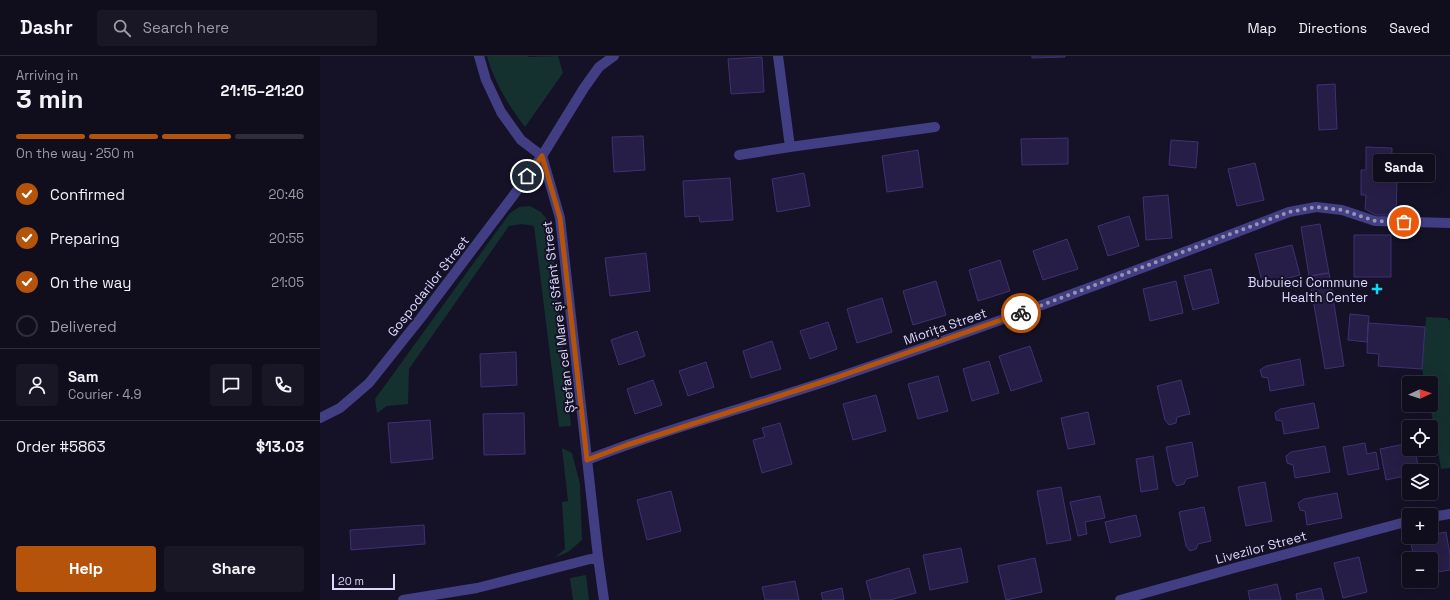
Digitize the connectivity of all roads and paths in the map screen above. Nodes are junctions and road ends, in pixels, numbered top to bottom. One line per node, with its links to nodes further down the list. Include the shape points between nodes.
1 (479, 56): 7 (street, via 486,80 501,112 521,140)
2 (614, 56): 7 (street, via 600,67 584,88)
3 (778, 56): 5 (street)
4 (935, 127): 5 (street)
5 (790, 147): 6 (street)
6 (739, 155)
7 (542, 156): 9 (street, Gospodarilor Street, via 369,383 340,408); 10 (street, Ștefan cel Mare și Sfânt Street, via 560,218)
8 (1450, 223): 10 (street, Miorița Street, via 1375,221 1342,210 1316,207 1289,212 1008,318)
9 (320, 418)
10 (587, 460): 14 (street, Ștefan cel Mare și Sfânt Street)
11 (1450, 514): 12 (street)
12 (1438, 516)
13 (1402, 523): 17 (street, Livezilor Street)
14 (598, 557): 15 (street, via 478,588); 16 (street, Ștefan cel Mare și Sfânt Street)
15 (403, 600)
16 (604, 600)
17 (1120, 600)

